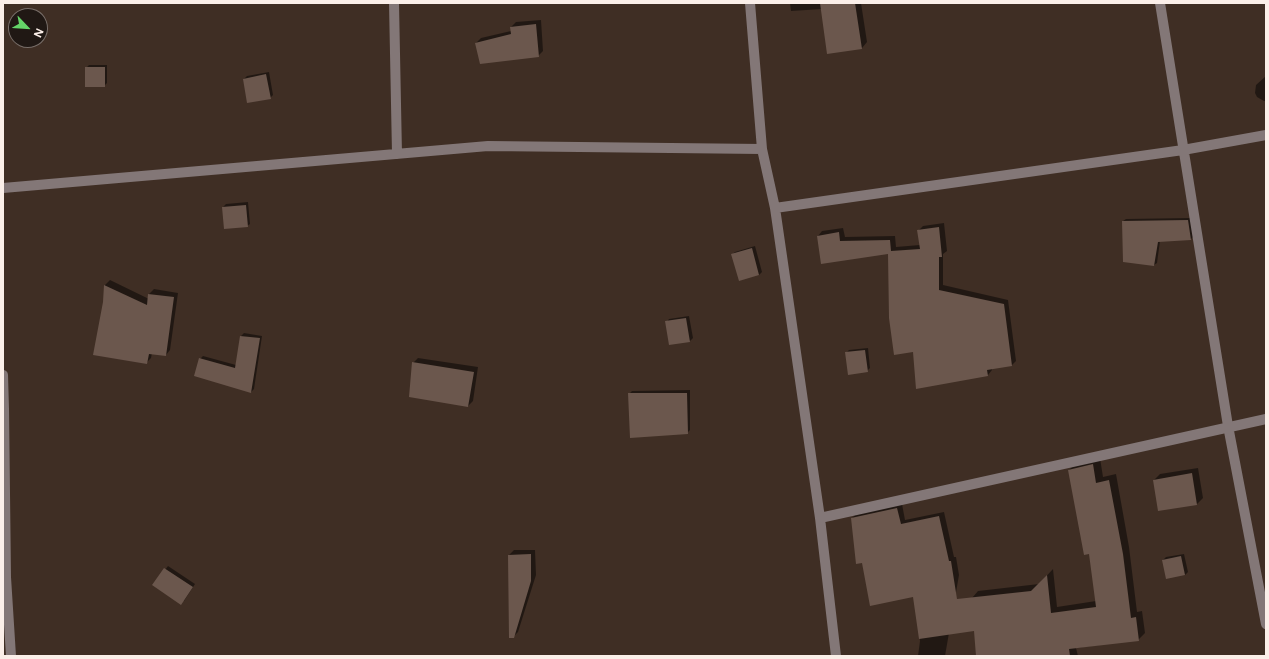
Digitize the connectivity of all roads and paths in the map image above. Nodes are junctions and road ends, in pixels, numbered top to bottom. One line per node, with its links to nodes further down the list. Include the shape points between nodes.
1 (394, 3): 7 (street)
2 (750, 3): 5 (street)
3 (1160, 3): 6 (street)
4 (1266, 135): 6 (street)
5 (762, 149): 7 (street, via 488,146); 9 (street)
6 (1183, 150): 9 (street); 13 (street)
7 (397, 154): 8 (street)
8 (3, 188)
9 (775, 208): 14 (street)
10 (3, 375): 11 (street)
11 (4, 409): 16 (street, via 6,577)
12 (1266, 419): 13 (street)
13 (1228, 426): 14 (street); 15 (street)
14 (820, 518): 17 (street)
15 (1266, 624)
16 (11, 656)
17 (836, 656)

